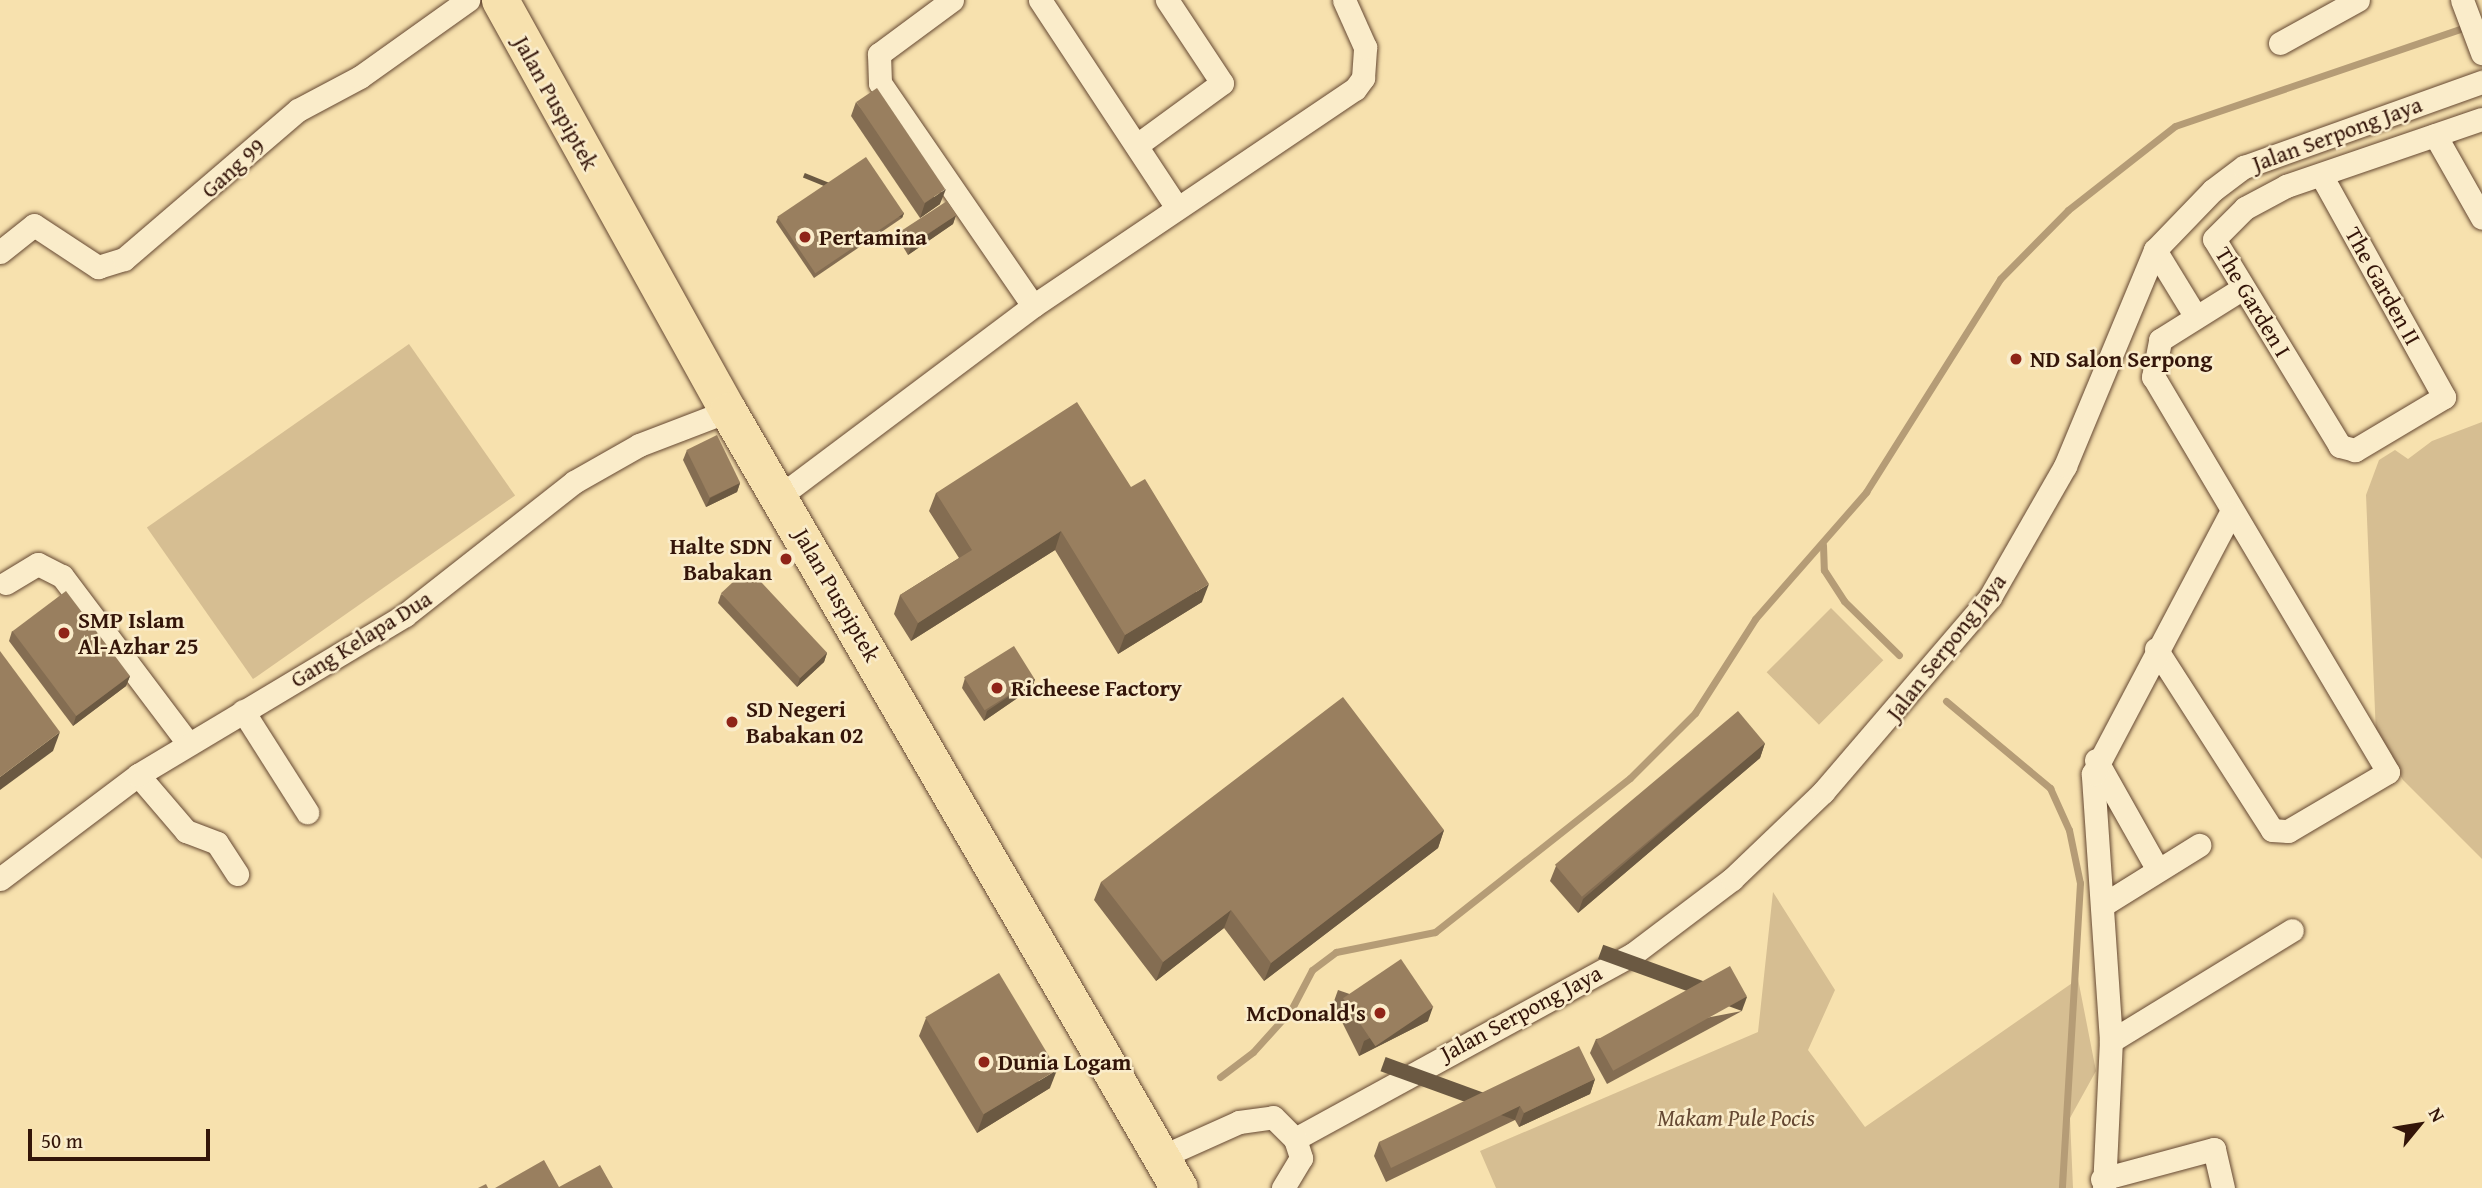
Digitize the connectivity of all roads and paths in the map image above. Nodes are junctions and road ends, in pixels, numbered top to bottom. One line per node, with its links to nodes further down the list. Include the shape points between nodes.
1 (468, 0): 19 (street, Gang 99, via 360,77 298,110 124,259 98,267 34,225)
2 (500, 0): 24 (main road, Jalan Puspiptek)
3 (952, 0): 21 (street, via 879,54 880,83)
4 (1040, 0): 14 (street)
5 (1167, 0): 14 (street, via 1222,82)
6 (1343, 0): 16 (street, via 1365,47 1360,84)
7 (2358, 0): 9 (street)
8 (2462, 0): 10 (street)
9 (2280, 43)
10 (2482, 52)
11 (2482, 82): 18 (street, Jalan Serpong Jaya, via 2244,167)
12 (2482, 119): 13 (street, The Garden I)
13 (2435, 135): 15 (street, The Garden I); 17 (street)
14 (1137, 145): 16 (street)
15 (2321, 175): 20 (street, The Garden I, via 2253,203 2214,239); 23 (street, The Garden II)
16 (1177, 208): 21 (street)
17 (2482, 218)
18 (2155, 250): 22 (street); 41 (street, Jalan Serpong Jaya, via 2065,466 1990,597 1822,792 1732,879 1633,954)
19 (0, 252)
20 (2243, 288): 22 (street); 23 (street, The Garden I, via 2340,446 2355,450)
21 (1033, 306): 25 (street)
22 (2194, 314): 26 (street, via 2160,340 2153,377)
23 (2444, 397)
24 (728, 411): 25 (main road, Jalan Puspiptek); 29 (street, Gang Kelapa Dua, via 639,445 574,482 405,615)
25 (780, 496): 42 (main road, Jalan Puspiptek)
26 (2230, 514): 28 (street); 28 (street, via 2388,772 2288,831 2272,830)
27 (6, 583): 30 (street, via 38,564 62,576)
28 (2157, 649): 31 (street)
29 (243, 711): 30 (street, Gang Kelapa Dua); 33 (street)
30 (188, 743): 32 (street, Gang Kelapa Dua)
31 (2096, 760): 35 (street); 38 (street)
32 (138, 775): 36 (street, via 186,831 217,843); 37 (street, Gang Kelapa Dua)
33 (307, 812)
34 (2199, 845): 35 (street)
35 (2158, 870): 38 (street)
36 (237, 874)
37 (0, 879)
38 (2106, 902): 40 (street)
39 (2292, 930): 40 (street)
40 (2111, 1041): 43 (street)
41 (1295, 1139): 42 (street, via 1273,1117 1258,1117); 45 (street, via 1301,1158)
42 (1161, 1157): 44 (main road, Jalan Puspiptek)
43 (2103, 1184): 46 (street, via 2214,1149)
44 (1179, 1188)
45 (1283, 1188)
46 (2223, 1188)

